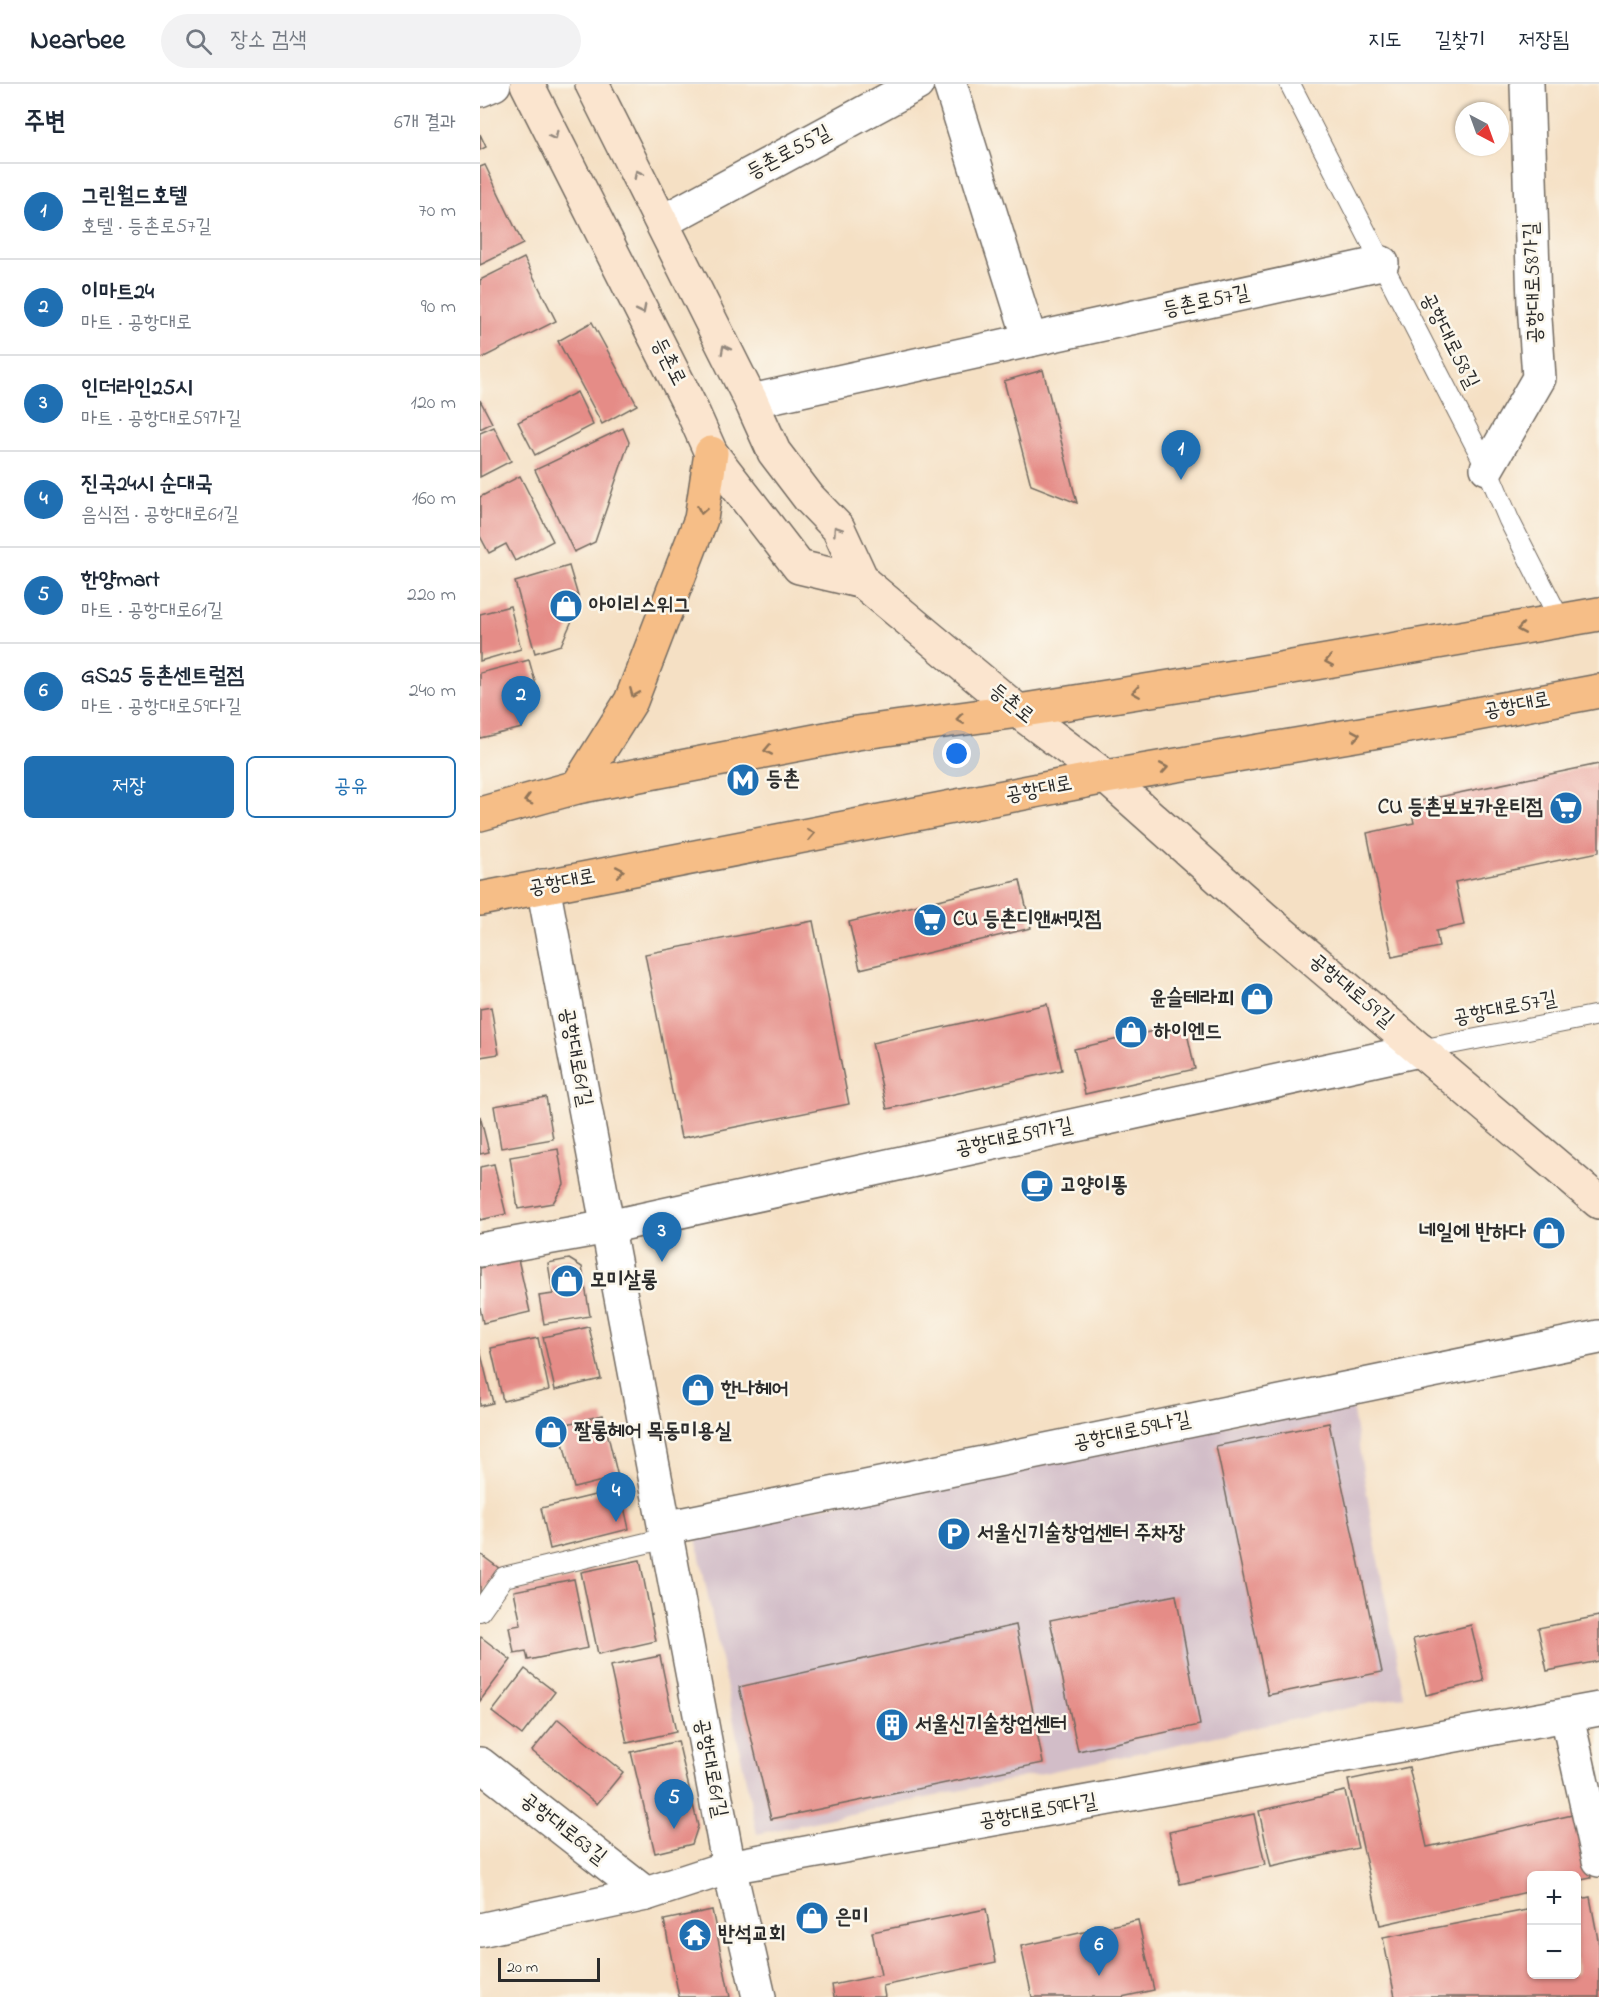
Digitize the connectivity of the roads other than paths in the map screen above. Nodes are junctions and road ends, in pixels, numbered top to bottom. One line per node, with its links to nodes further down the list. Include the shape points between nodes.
1 (494, 84): 8 (street)
2 (527, 84): 13 (main road, 등촌로, one-way to 13)
3 (592, 84): 9 (main road, 등촌로, one-way to 3)
4 (917, 84): 9 (street, 등촌로55길)
5 (950, 84): 11 (street)
6 (1290, 84): 10 (lane, 공항대로58길)
7 (1527, 84): 14 (street, 공항대로58가길, via 1539,378)
8 (480, 90)
9 (662, 222): 12 (main road, 등촌로, one-way to 9)
10 (1382, 263): 11 (street, 등촌로57길); 14 (lane, 공항대로58길)
11 (1030, 340): 12 (street, 등촌로57길)
12 (751, 401): 15 (main road, 등촌로, one-way to 12, via 838,528 774,452)
13 (711, 453): 15 (main road, 등촌로, via 799,567); 21 (main road, one-way to 21, via 701,519 631,701)
14 (1487, 468): 17 (lane, 공항대로58길)
15 (863, 582): 19 (main road, 등촌로)
16 (1599, 614): 17 (main road)
17 (1561, 622): 19 (main road, one-way to 19)
18 (1599, 691): 20 (main road, 공항대로, one-way to 18)
19 (1018, 711): 20 (main road, 등촌로); 21 (main road, one-way to 21, via 857,733)
20 (1106, 777): 23 (main road, 공항대로, one-way to 20); 26 (main road, 공항대로59길)
21 (577, 787): 22 (main road, one-way to 22)
22 (480, 814)
23 (543, 886): 24 (main road, 공항대로); 28 (street, 공항대로61길)
24 (480, 898)
25 (1599, 1015): 26 (lane, 공항대로57길)
26 (1420, 1050): 27 (main road, 공항대로59길); 28 (street, 공항대로59가길)
27 (1599, 1202)
28 (608, 1227): 29 (street); 31 (street, 공항대로61길)
29 (480, 1251)
30 (1599, 1336): 31 (street, 공항대로59나길)
31 (666, 1533): 32 (lane, via 504,1577); 37 (street, 공항대로61길)
32 (480, 1611)
33 (1599, 1709): 34 (street, 공항대로59다길)
34 (1567, 1716): 36 (street); 37 (street, 공항대로59다길)
35 (480, 1764): 38 (street, 공항대로63길)
36 (1599, 1860)
37 (729, 1867): 38 (street, 공항대로59다길); 40 (street, 공항대로61길)
38 (646, 1894): 39 (street, 공항대로59다길)
39 (480, 1930)
40 (759, 1997)

